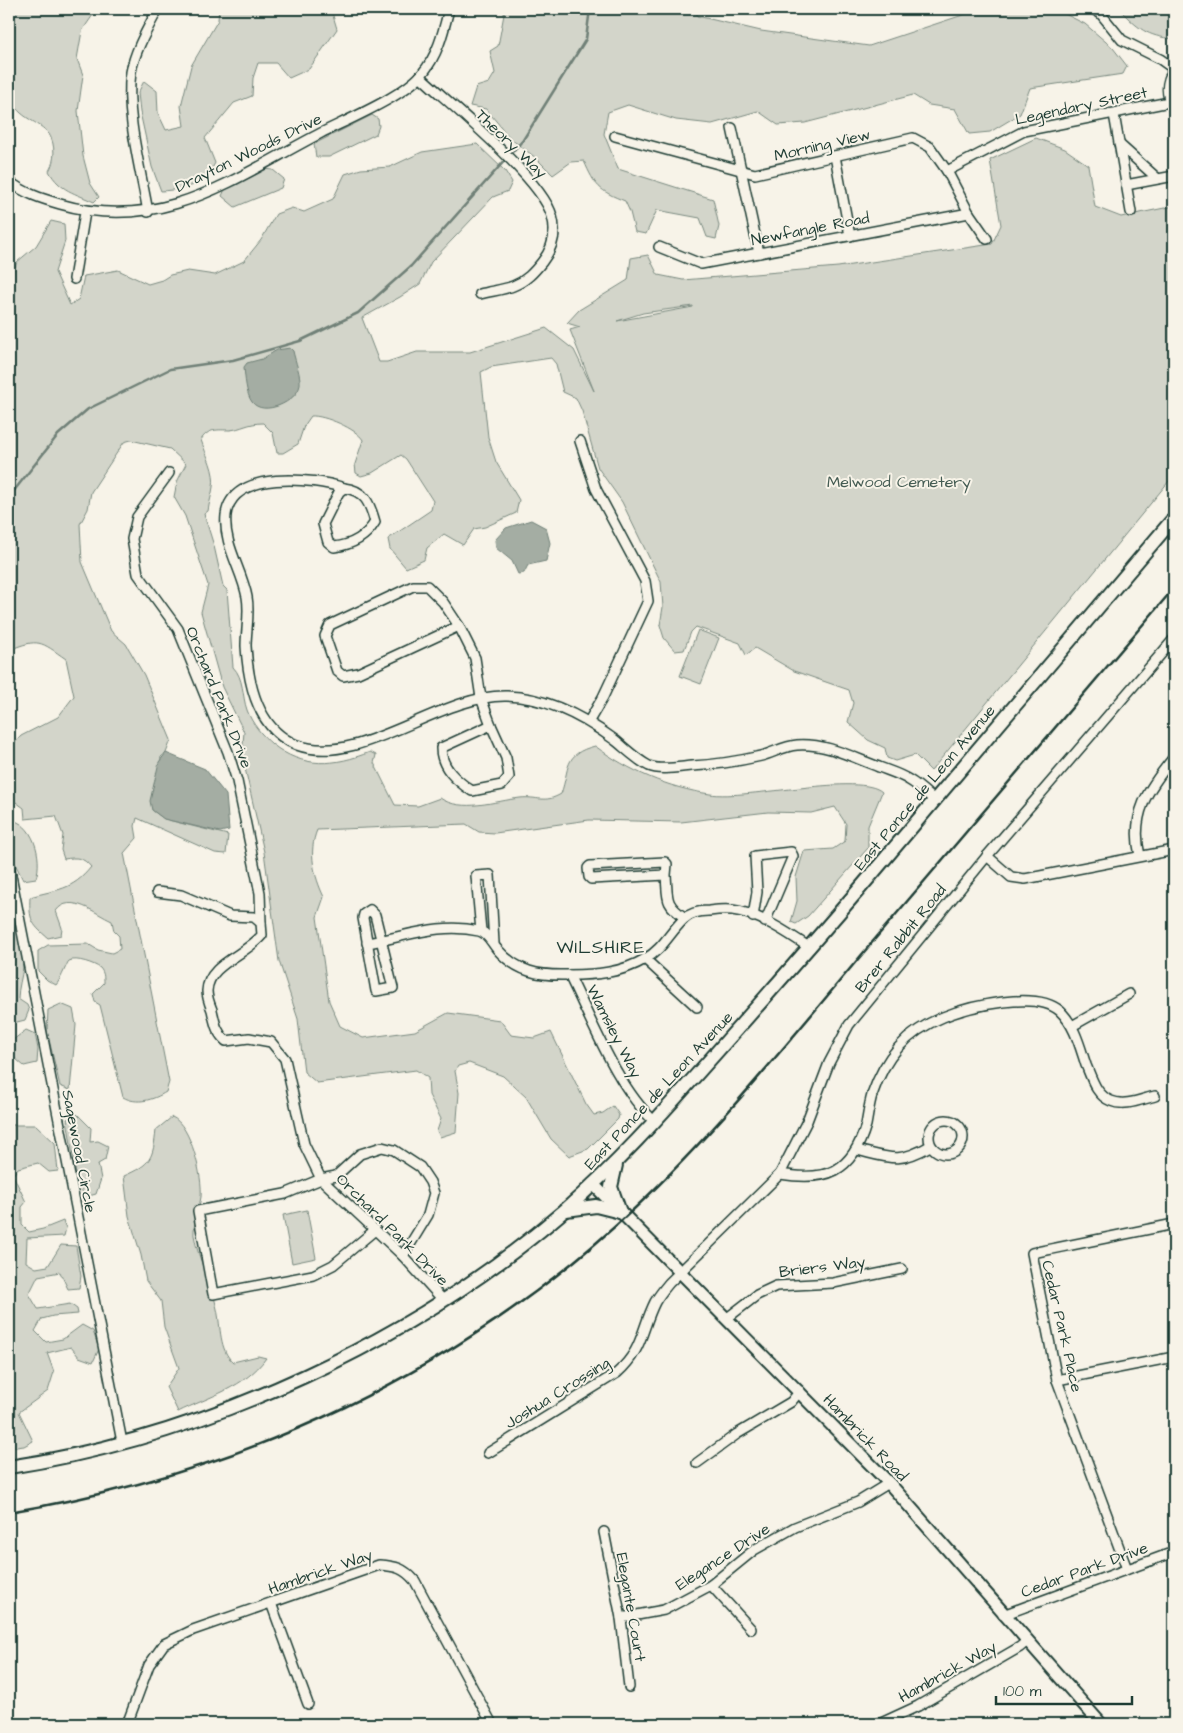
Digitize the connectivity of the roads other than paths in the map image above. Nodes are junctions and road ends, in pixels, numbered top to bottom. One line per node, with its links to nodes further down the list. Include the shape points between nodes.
1 (158, 9): 19 (street, via 131,71 130,104)
2 (449, 9): 5 (street, Drayton Woods Drive, via 441,42 433,60)
3 (1093, 9): 4 (street, via 1122,40 1160,58)
4 (1174, 69): 6 (street, via 1167,85)
5 (420, 76): 19 (street, Drayton Woods Drive, via 389,98 203,194); 27 (street, Theory Way, via 541,192 552,216 555,238 546,258 529,277 514,286)
6 (1172, 105): 7 (street, Legendary Street)
7 (1114, 114): 10 (street); 12 (street, Legendary Street, via 1024,131)
8 (732, 128): 13 (street)
9 (615, 136): 13 (street, Morning View)
10 (1119, 144): 15 (street); 17 (street)
11 (835, 156): 12 (street, Morning View, via 914,138 930,147); 13 (street, Morning View, via 755,174); 22 (street)
12 (947, 171): 21 (street, Morning View)
13 (741, 172): 25 (street)
14 (1174, 176): 15 (street)
15 (1158, 179): 17 (street)
16 (10, 185): 18 (street, Drayton Woods Drive)
17 (1126, 185): 20 (street)
18 (85, 212): 19 (street, Drayton Woods Drive); 26 (street)
19 (148, 212)
20 (1130, 212)
21 (969, 213): 22 (street, Newfangle Road); 23 (street, Morning View)
22 (850, 236): 25 (street, Newfangle Road)
23 (987, 239)
24 (659, 247): 25 (street, Newfangle Road, via 701,264)
25 (759, 253)
26 (74, 279)
27 (480, 294)
28 (580, 441): 35 (street, via 596,489 645,581 648,601)
29 (169, 473): 48 (street, Orchard Park Drive, via 137,517 132,539 138,574 178,629 228,752 260,892)
30 (344, 488): 30 (street, via 364,495 375,522 368,534 348,545 334,547 328,542 323,524); 34 (street, via 299,478 260,483 242,491 233,499 226,513 228,541 247,596 246,646 251,683 260,710 275,731 297,744 326,750 363,744 392,730)
31 (1174, 518): 38 (main road, East Ponce de Leon Avenue)
32 (459, 626): 32 (street, via 351,676 343,676 337,671 325,636 330,625 413,586 427,586); 34 (street, via 475,658)
33 (1174, 639): 40 (street, Brer Rabbit Road)
34 (481, 698): 35 (street, via 507,696 532,699); 36 (street)
35 (589, 721): 38 (street, via 651,766 706,766 761,756 788,747 821,745 908,779)
36 (491, 724): 36 (street, via 441,748 449,772 472,791 502,785 509,778 506,758)
37 (1174, 757): 41 (street, via 1144,800 1137,819 1135,838)
38 (934, 800): 53 (main road, East Ponce de Leon Avenue)
39 (1174, 850): 41 (street)
40 (987, 856): 41 (street, via 1011,877 1025,879); 64 (street, Brer Rabbit Road, via 849,1025)
41 (1140, 856)
42 (9, 865): 79 (street, Sagewood Circle)
43 (666, 875): 43 (street, via 665,862 588,868 592,879); 46 (street, via 668,903)
44 (157, 892): 48 (street, via 181,895 230,916 254,917)
45 (753, 917): 46 (street, via 725,909 697,912); 47 (street); 47 (street, via 757,892 755,856 791,852 793,856)
46 (685, 918): 54 (street, via 663,946)
47 (765, 922): 53 (street)
48 (261, 923): 65 (street, Orchard Park Drive, via 262,935 254,946 221,965 211,976 207,992 218,1034 226,1041 249,1038 271,1042 285,1059 304,1144)
49 (480, 931): 50 (street, via 444,928 416,931); 52 (street); 52 (street, via 476,876 490,875)
50 (382, 941): 51 (street); 51 (street, via 375,915 370,910 363,918); 51 (street, via 393,988 376,991)
51 (367, 943)
52 (494, 944): 55 (street, via 514,965 530,973)
53 (810, 948): 60 (main road, East Ponce de Leon Avenue)
54 (645, 960): 55 (street, via 613,972); 57 (street)
55 (569, 975): 60 (street, Wamsley Way, via 630,1093)
56 (1129, 994): 58 (street)
57 (697, 1007)
58 (1072, 1026): 59 (street, via 1099,1093 1112,1101 1126,1104); 62 (street, via 1051,1004 1019,1001 945,1016 916,1029 883,1070)
59 (1155, 1096)
60 (655, 1122): 63 (main road, East Ponce de Leon Avenue)
61 (930, 1146): 61 (street, via 942,1155 948,1155 960,1149 963,1131 954,1121 941,1120 931,1127); 62 (street, via 915,1155 894,1160)
62 (857, 1150): 64 (street, via 846,1164 828,1176 802,1178)
63 (617, 1162): 66 (main road, East Ponce de Leon Avenue); 68 (main road, via 610,1187)
64 (780, 1174): 73 (street, Brer Rabbit Road)
65 (321, 1179): 70 (street, Orchard Park Drive); 70 (street, via 285,1194 198,1211 212,1294 313,1275 333,1265); 71 (street, via 336,1176 360,1154 382,1147 394,1150 420,1167 434,1194 428,1215)
66 (593, 1184): 67 (main road, East Ponce de Leon Avenue); 68 (street, Hambrick Road)
67 (564, 1211): 68 (main road, via 596,1206); 74 (main road, East Ponce de Leon Avenue, via 505,1258)
68 (620, 1212): 73 (street, Hambrick Road)
69 (1174, 1224): 77 (street, Cedar Park Place, via 1032,1253)
70 (375, 1230): 71 (street, Orchard Park Drive)
71 (402, 1256): 74 (street, Orchard Park Drive)
72 (902, 1269): 75 (street, Briers Way, via 833,1282 776,1286 756,1295)
73 (679, 1273): 75 (street, Hambrick Road); 80 (street, Joshua Crossing, via 656,1302 640,1346 626,1365)
74 (443, 1300): 79 (main road, East Ponce de Leon Avenue, via 335,1362 286,1385 202,1418)
75 (726, 1319): 78 (street, Hambrick Road)
76 (1174, 1357): 77 (street)
77 (1057, 1380): 86 (street, Cedar Park Place)
78 (800, 1391): 81 (street, via 791,1402 737,1434); 83 (street, Hambrick Road)
79 (122, 1442): 82 (main road, East Ponce de Leon Avenue)
80 (488, 1453)
81 (697, 1463)
82 (9, 1467)
83 (889, 1483): 87 (street, Elegance Drive, via 858,1502 795,1527 754,1550); 89 (street, Hambrick Road)
84 (604, 1532): 90 (street, Elegante Court)
85 (1174, 1552): 86 (street, Cedar Park Drive)
86 (1126, 1569): 89 (street, Cedar Park Drive)
87 (711, 1585): 90 (street, Elegance Drive, via 664,1610); 91 (street)
88 (271, 1603): 94 (street); 95 (street, Hambrick Way, via 193,1630 164,1644 149,1665); 96 (street, Hambrick Way, via 379,1564 407,1571)
89 (1003, 1615): 92 (street, Hambrick Road)
90 (622, 1618): 93 (street, Elegante Court)
91 (752, 1629)
92 (1027, 1641): 97 (street, Hambrick Way, via 918,1706); 98 (street, Hambrick Road)
93 (629, 1686)
94 (308, 1704)
95 (125, 1724)
96 (492, 1724)
97 (879, 1724)
98 (1102, 1724)

